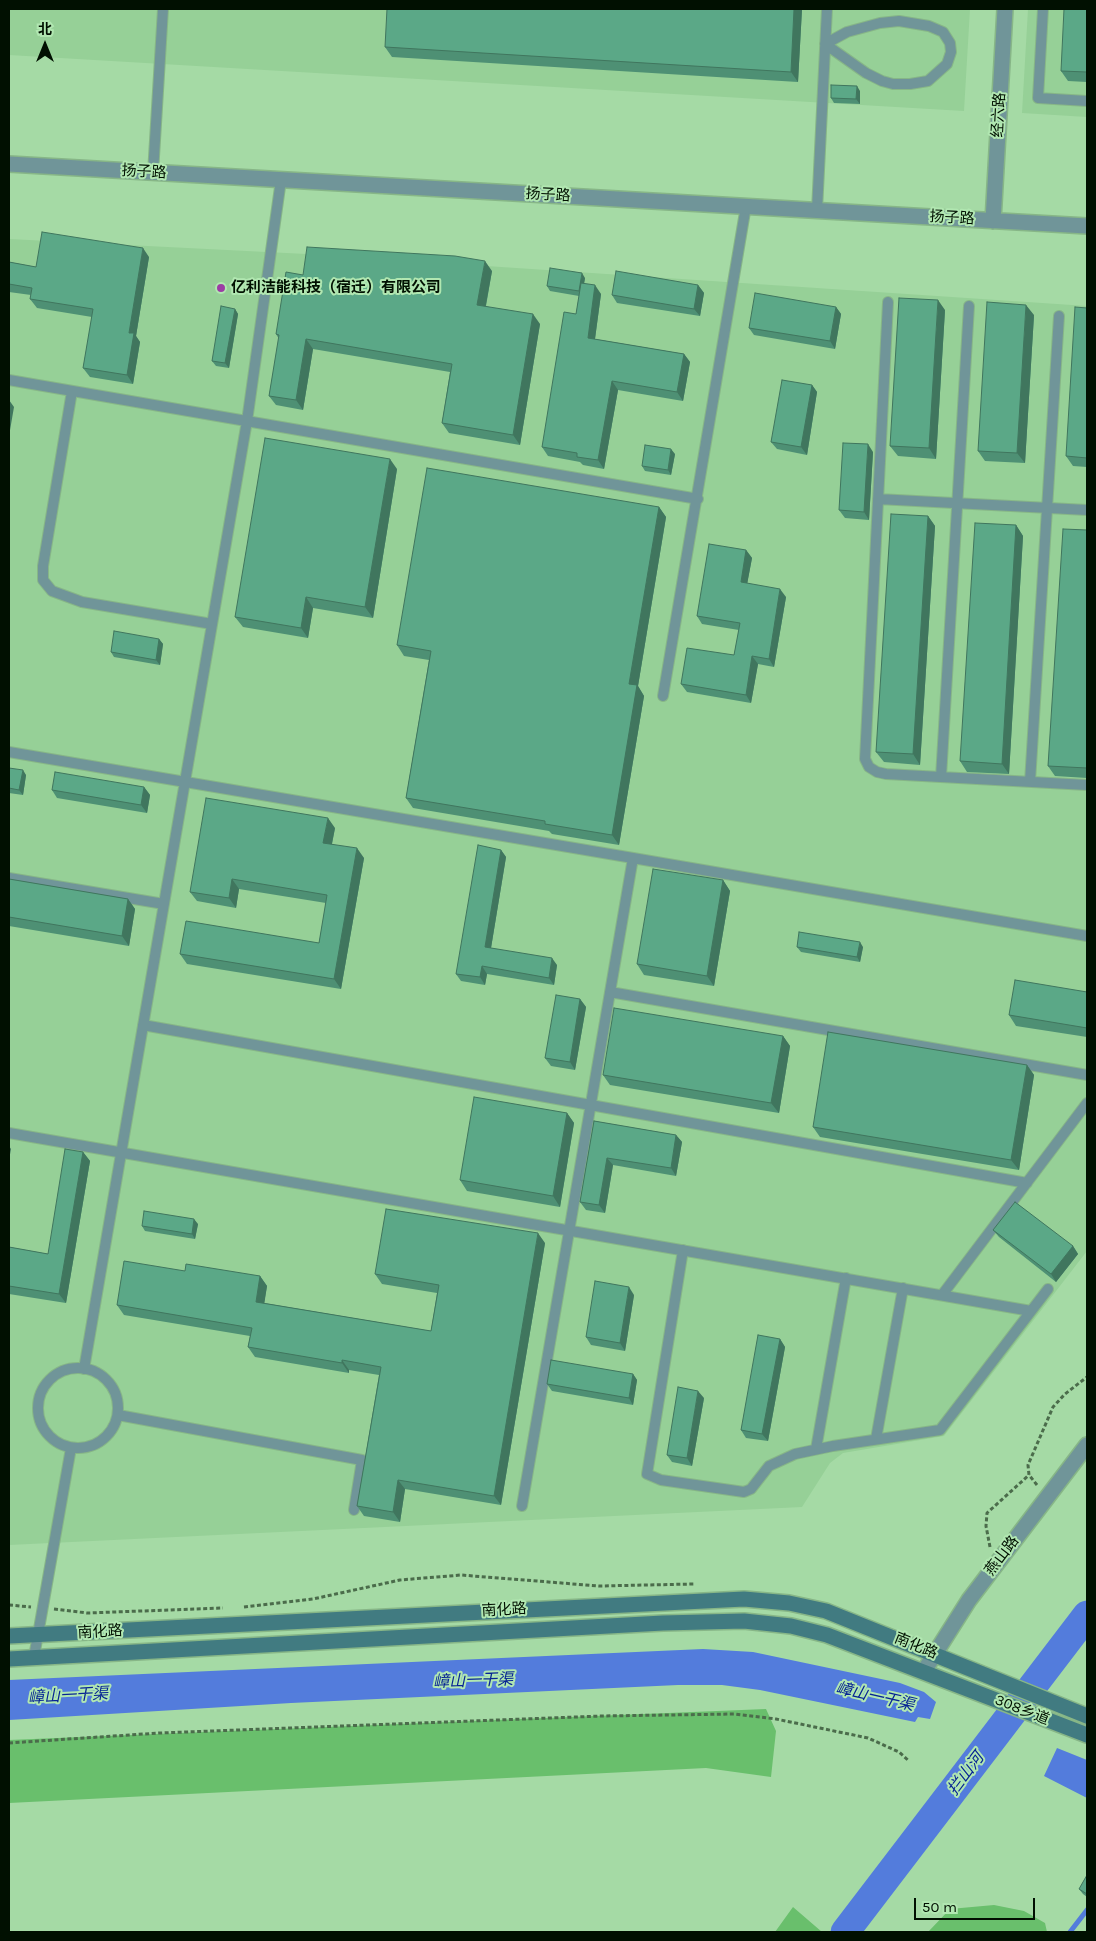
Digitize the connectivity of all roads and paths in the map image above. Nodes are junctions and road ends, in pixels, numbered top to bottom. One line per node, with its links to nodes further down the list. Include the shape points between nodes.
1 (163, 9): 8 (lane)
2 (827, 9): 5 (lane)
3 (1005, 9): 12 (street, 经六路)
4 (1044, 9): 6 (lane, via 1038,98)
5 (826, 44): 5 (lane, via 866,73 893,84 928,81 947,64 951,52 943,32 908,22 880,23 848,32); 11 (lane)
6 (1087, 101)
7 (9, 164): 8 (street, 扬子路)
8 (153, 173): 9 (street, 扬子路)
9 (281, 180): 10 (street, 扬子路); 19 (lane)
10 (746, 206): 11 (street, 扬子路); 20 (lane)
11 (817, 210): 12 (street, 扬子路)
12 (993, 221): 13 (street, 扬子路)
13 (1087, 226)
14 (888, 302): 21 (lane)
15 (969, 306): 22 (lane)
16 (1059, 316): 23 (lane)
17 (9, 380): 18 (lane)
18 (72, 391): 19 (lane); 25 (lane, via 43,566 44,580 52,591 68,598)
19 (247, 421): 20 (lane); 25 (lane)
20 (698, 499): 26 (lane)
21 (878, 499): 22 (lane); 28 (lane, via 864,759 877,772)
22 (958, 503): 23 (lane); 28 (lane)
23 (1047, 508): 24 (lane); 30 (lane)
24 (1087, 510)
25 (212, 624): 29 (lane)
26 (663, 696)
27 (9, 752): 29 (lane)
28 (941, 777): 30 (lane)
29 (185, 782): 32 (lane); 34 (lane)
30 (1030, 782): 31 (lane)
31 (1087, 785)
32 (633, 858): 35 (lane); 36 (lane)
33 (9, 878): 34 (lane)
34 (164, 904): 37 (lane)
35 (1087, 936)
36 (610, 992): 38 (lane); 40 (lane)
37 (143, 1025): 40 (lane); 42 (lane)
38 (1087, 1075)
39 (1087, 1104): 43 (lane)
40 (590, 1105): 43 (lane); 44 (lane)
41 (9, 1133): 42 (lane)
42 (121, 1153): 44 (lane); 51 (lane)
43 (1027, 1183): 49 (lane)
44 (569, 1230): 45 (lane); 60 (lane)
45 (683, 1250): 46 (lane); 57 (lane, via 647,1474 661,1480 744,1492 751,1489 769,1466)
46 (846, 1278): 47 (lane); 57 (lane)
47 (903, 1288): 49 (lane); 54 (lane)
48 (1048, 1289): 50 (lane)
49 (942, 1295): 50 (lane)
50 (1031, 1311): 54 (lane, via 940,1430)
51 (84, 1369): 53 (lane, via 96,1372 114,1390); 56 (lane, via 70,1369 57,1374 40,1395 40,1422 47,1434)
52 (1087, 1377): 58 (path, via 1053,1407 1028,1465)
53 (118, 1415): 56 (lane, via 114,1427 101,1441 84,1448); 61 (lane, via 362,1460)
54 (876, 1440): 57 (lane)
55 (1087, 1445): 59 (street, 燕山路)
56 (71, 1448): 66 (lane)
57 (816, 1449)
58 (1029, 1475): 59 (path); 62 (path, via 987,1513 986,1526)
59 (1047, 1498): 62 (street, 燕山路)
60 (522, 1506)
61 (354, 1510)
62 (996, 1564): 70 (street, 燕山路)
63 (700, 1584): 65 (path, via 599,1586 461,1575 400,1580 313,1599)
64 (9, 1605): 66 (path)
65 (242, 1607)
66 (42, 1608): 67 (path, via 87,1613); 68 (lane)
67 (232, 1608)
68 (37, 1634): 69 (main road, 南化路); 70 (main road, 南化路, via 744,1599 789,1603 826,1611); 71 (lane)
69 (9, 1636)
70 (935, 1654): 73 (street, 燕山路); 74 (main road, 南化路)
71 (34, 1658): 72 (main road, 南化路); 73 (main road, 南化路, via 744,1621 791,1626 827,1635)
72 (9, 1659)
73 (924, 1672): 75 (main road, 南化路)
74 (987, 1675): 76 (main road, 308乡道)
75 (977, 1691): 77 (main road, 308乡道)
76 (1082, 1713)
77 (1087, 1735)
78 (9, 1743): 79 (path, via 159,1733 734,1714 868,1738 899,1752)
79 (909, 1761)

